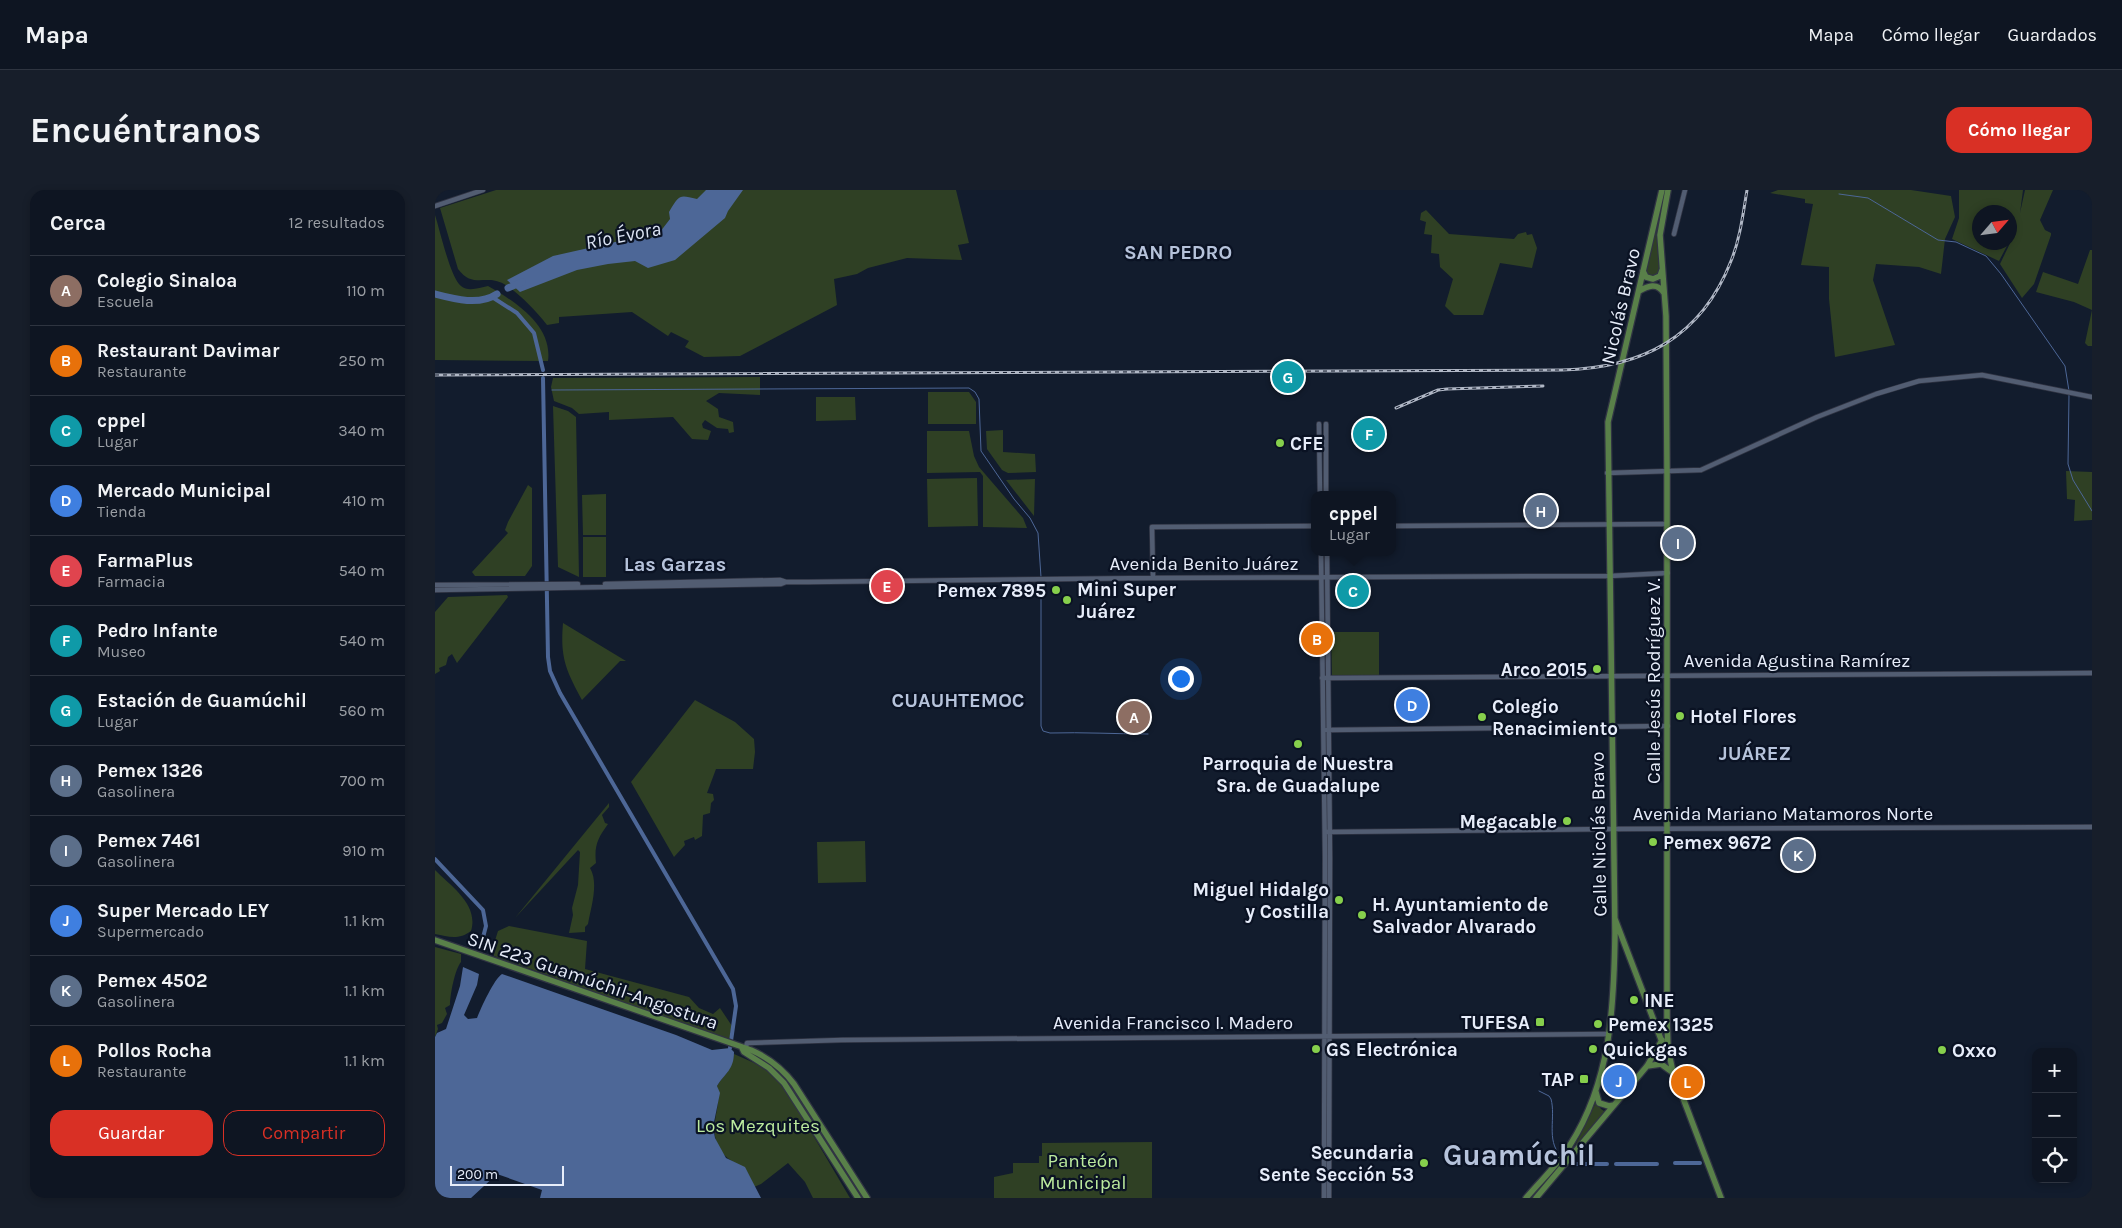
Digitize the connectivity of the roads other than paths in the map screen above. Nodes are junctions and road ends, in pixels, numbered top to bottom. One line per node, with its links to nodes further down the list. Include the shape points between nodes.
1 (483, 190): 5 (street)
2 (1662, 190): 8 (main road, Nicolás Bravo)
3 (1668, 190): 7 (main road, Calle Jesús Rodríguez V., via 1660,230)
4 (1685, 190): 6 (street)
5 (435, 206)
6 (1674, 234)
7 (1663, 269): 8 (main road, via 1653,279 1646,277); 10 (main road, Calle Jesús Rodríguez V.)
8 (1643, 271): 9 (main road, Nicolás Bravo)
9 (1639, 291): 10 (main road, via 1656,286); 11 (main road, Nicolás Bravo)
10 (1665, 295): 15 (main road, Calle Jesús Rodríguez V.)
11 (1617, 382): 16 (main road, Calle Nicolás Bravo, via 1608,422)
12 (2092, 397): 15 (street, via 1982,375 1912,382 1817,417 1701,470)
13 (1319, 424): 17 (street)
14 (1326, 424): 18 (street)
15 (1667, 471): 16 (street); 20 (main road, Calle Jesús Rodríguez V.)
16 (1607, 473): 19 (main road, Calle Nicolás Bravo)
17 (1320, 491)
18 (1326, 491)
19 (1609, 524): 20 (street); 22 (street); 26 (main road, Calle Nicolás Bravo)
20 (1667, 524): 25 (main road, Calle Jesús Rodríguez V.)
21 (1311, 526): 29 (street, via 1152,527)
22 (1396, 526)
23 (1321, 556): 27 (street)
24 (1327, 556): 28 (street)
25 (1668, 573): 26 (street, Avenida Benito Juárez); 35 (main road, Calle Jesús Rodríguez V.)
26 (1609, 576): 28 (street, Avenida Benito Juárez); 34 (main road, Calle Nicolás Bravo)
27 (1321, 577): 28 (street, Avenida Benito Juárez); 29 (street, Avenida Benito Juárez); 36 (street)
28 (1327, 577): 37 (street)
29 (1153, 578): 31 (street, Avenida Benito Juárez, via 780,580)
30 (435, 585): 31 (street)
31 (543, 586): 32 (street)
32 (435, 590)
33 (2092, 673): 35 (street, Avenida Agustina Ramírez)
34 (1611, 676): 35 (street, Avenida Agustina Ramírez); 37 (street, Avenida Agustina Ramírez); 39 (main road, Calle Nicolás Bravo)
35 (1668, 676): 38 (main road, Calle Jesús Rodríguez V.)
36 (1322, 678): 37 (street, Avenida Agustina Ramírez); 40 (street)
37 (1329, 678): 41 (street)
38 (1668, 726): 39 (street); 42 (main road, Calle Jesús Rodríguez V.)
39 (1612, 727): 41 (street); 44 (main road, Calle Nicolás Bravo)
40 (1323, 730): 41 (street); 45 (street)
41 (1329, 730): 45 (street)
42 (1668, 828): 43 (street, Avenida Mariano Matamoros Norte); 44 (street, Avenida Mariano Matamoros Norte); 48 (main road, Calle Jesús Rodríguez V.)
43 (2092, 828)
44 (1613, 829): 45 (street, Avenida Mariano Matamoros Norte); 46 (main road, Calle Nicolás Bravo)
45 (1327, 832): 50 (street); 51 (street)
46 (1614, 915): 49 (main road, Calle Nicolás Bravo, via 1614,983); 52 (main road)
47 (435, 940): 53 (main road, SIN 223 Guamúchil-Angostura)
48 (1667, 1018): 52 (main road); 55 (main road, Calle Jesús Rodríguez V.)
49 (1609, 1034): 51 (street, Avenida Francisco I. Madero); 56 (main road, Calle Nicolás Bravo)
50 (1324, 1036): 51 (street, Avenida Francisco I. Madero); 53 (street, Avenida Francisco I. Madero, via 842,1040 747,1043); 62 (street)
51 (1331, 1036): 63 (street)
52 (1662, 1041): 54 (main road); 55 (main road)
53 (744, 1049): 58 (main road, via 767,1058 783,1070); 59 (main road, via 779,1077)
54 (1647, 1066): 55 (main road, via 1661,1064); 57 (main road)
55 (1673, 1073): 66 (main road)
56 (1596, 1092): 57 (main road, via 1599,1102 1609,1106); 64 (main road, Calle Nicolás Bravo, via 1562,1157)
57 (1614, 1104): 65 (main road)
58 (824, 1130): 59 (main road); 61 (main road)
59 (817, 1134): 60 (main road)
60 (858, 1198)
61 (867, 1198)
62 (1324, 1198)
63 (1329, 1198)
64 (1526, 1198)
65 (1535, 1198)
66 (1721, 1198)

